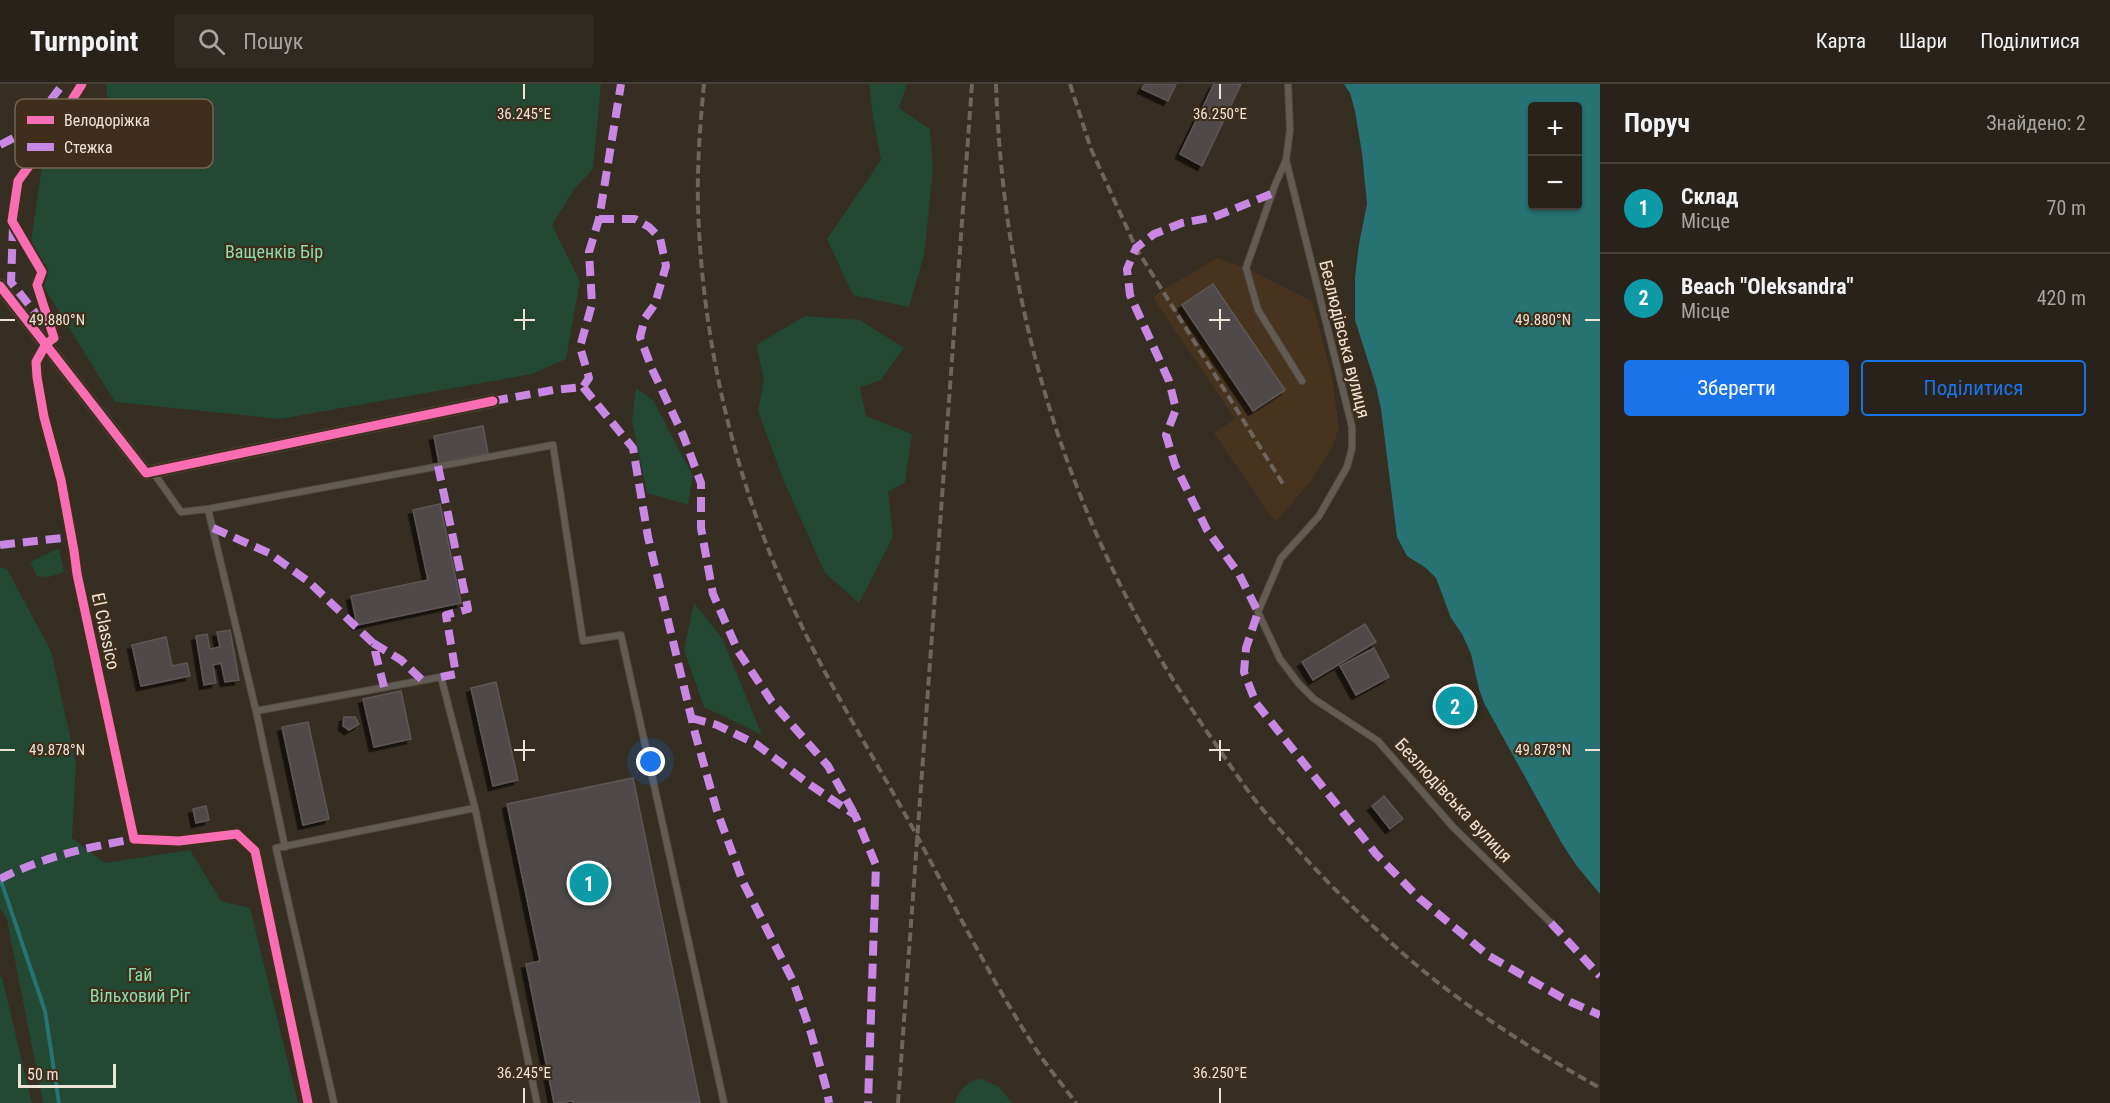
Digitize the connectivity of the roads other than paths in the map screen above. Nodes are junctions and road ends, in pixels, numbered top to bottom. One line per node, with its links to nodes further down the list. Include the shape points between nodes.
1 (1288, 84): 2 (lane, Безлюдівська вулиця, via 1290,130)
2 (1286, 160): 4 (lane, via 1246,268 1258,309); 11 (lane, Безлюдівська вулиця, via 1352,427 1352,448 1347,467 1319,516 1281,558 1258,612 1280,659 1299,684 1314,699 1378,741 1453,827)
3 (0, 286): 6 (street, via 146,473)
4 (1302, 381)
5 (493, 401): 6 (street)
6 (152, 472): 7 (lane, via 181,512)
7 (208, 509): 8 (lane); 14 (lane, via 554,445 583,641 621,635)
8 (256, 711): 9 (lane, via 441,677); 10 (lane)
9 (475, 808): 10 (lane); 13 (lane)
10 (285, 847): 12 (lane, via 276,848)
11 (1551, 923)
12 (334, 1103)
13 (537, 1103)
14 (724, 1103)

